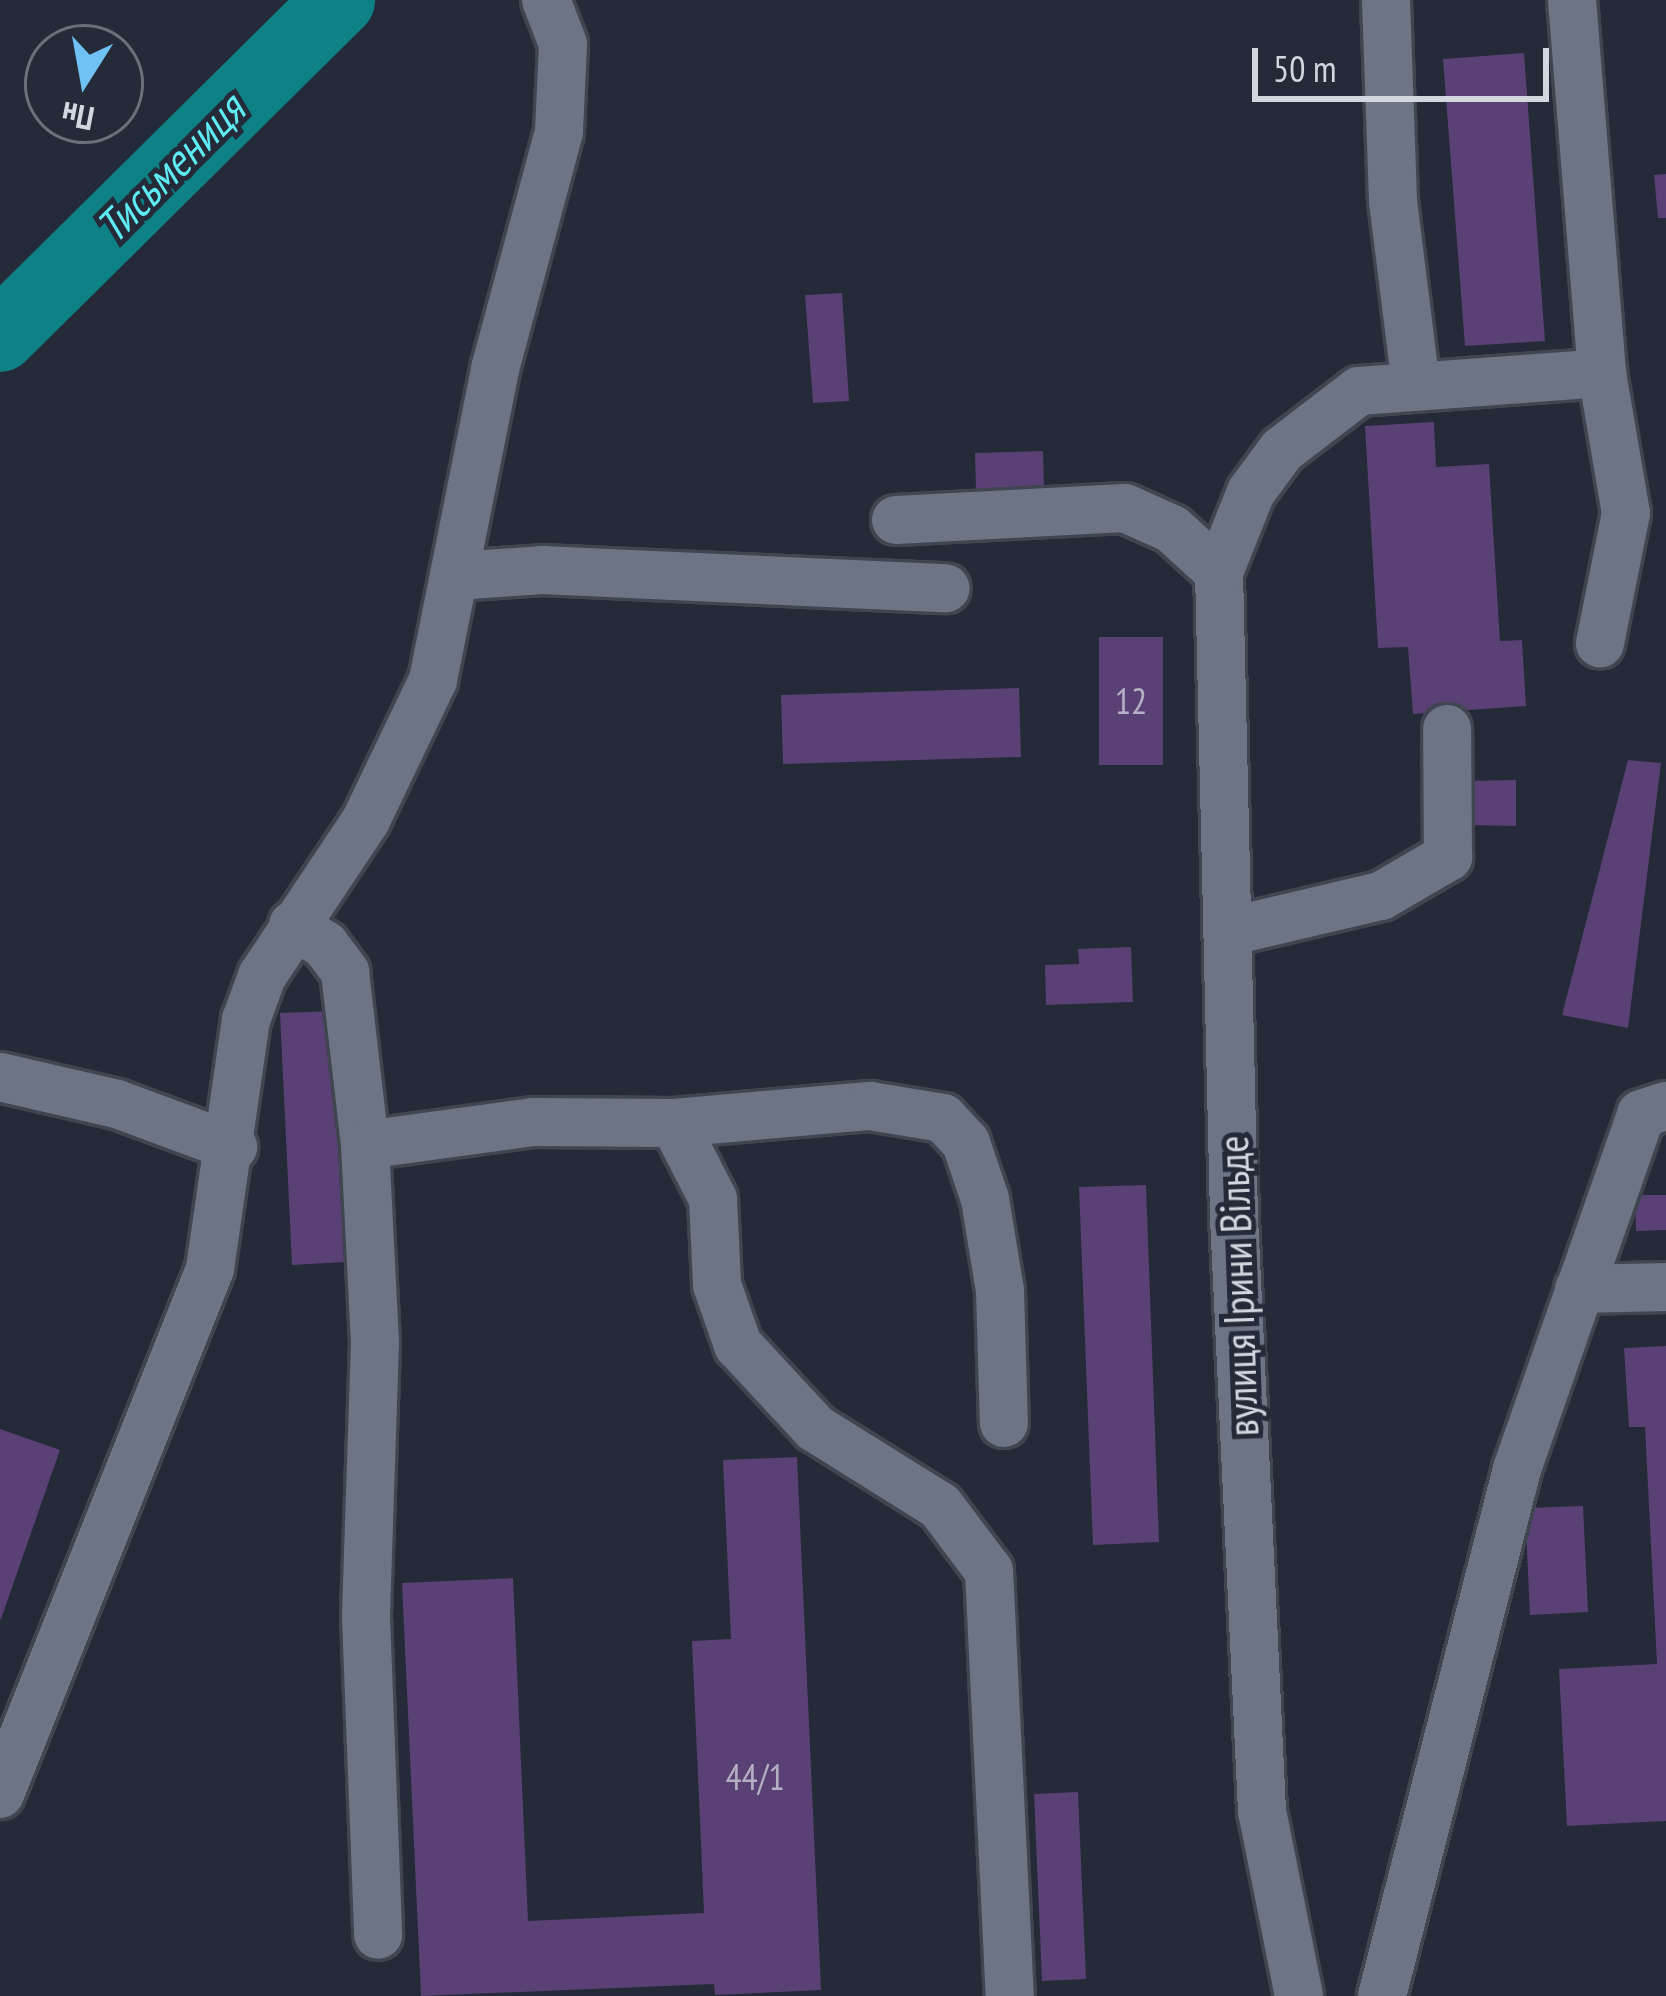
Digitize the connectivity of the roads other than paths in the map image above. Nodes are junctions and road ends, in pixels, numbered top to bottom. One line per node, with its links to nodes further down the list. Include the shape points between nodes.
1 (1386, 0): 5 (street, via 1393,200)
2 (1572, 0): 4 (street)
3 (554, 22): 8 (street, via 559,132 495,369)
4 (1602, 373): 5 (street); 10 (street, via 1626,513)
5 (1416, 386): 7 (street, via 1359,391 1282,450 1251,492)
6 (896, 520): 7 (street, via 1125,508 1172,529)
7 (1219, 572): 13 (street, вулиця Ірини Вільде)
8 (455, 575): 9 (street, via 542,570); 12 (street, via 433,680 401,756)
9 (946, 588)
10 (1600, 643)
11 (1448, 729): 13 (street, via 1448,857 1381,896)
12 (293, 925): 17 (street, via 325,945 345,972); 18 (street, via 246,1020)
13 (1227, 932): 25 (street, вулиця Ірини Вільде, via 1262,1811)
14 (0, 1077): 18 (street, via 117,1104)
15 (1666, 1106): 20 (street, via 1641,1114)
16 (674, 1124): 17 (street, via 532,1122); 21 (street, via 870,1106 944,1118 966,1143 985,1199 1000,1291); 24 (street, via 712,1199 718,1285 738,1345 815,1428 940,1506 988,1570)
17 (365, 1145): 23 (street, via 376,1395 366,1617)
18 (233, 1147): 22 (street, via 210,1269)
19 (1666, 1287): 20 (street)
20 (1579, 1289): 26 (street, via 1516,1469)
21 (1004, 1424)
22 (0, 1795)
23 (377, 1936)
24 (1010, 1996)
25 (1299, 1996)
26 (1382, 1996)

